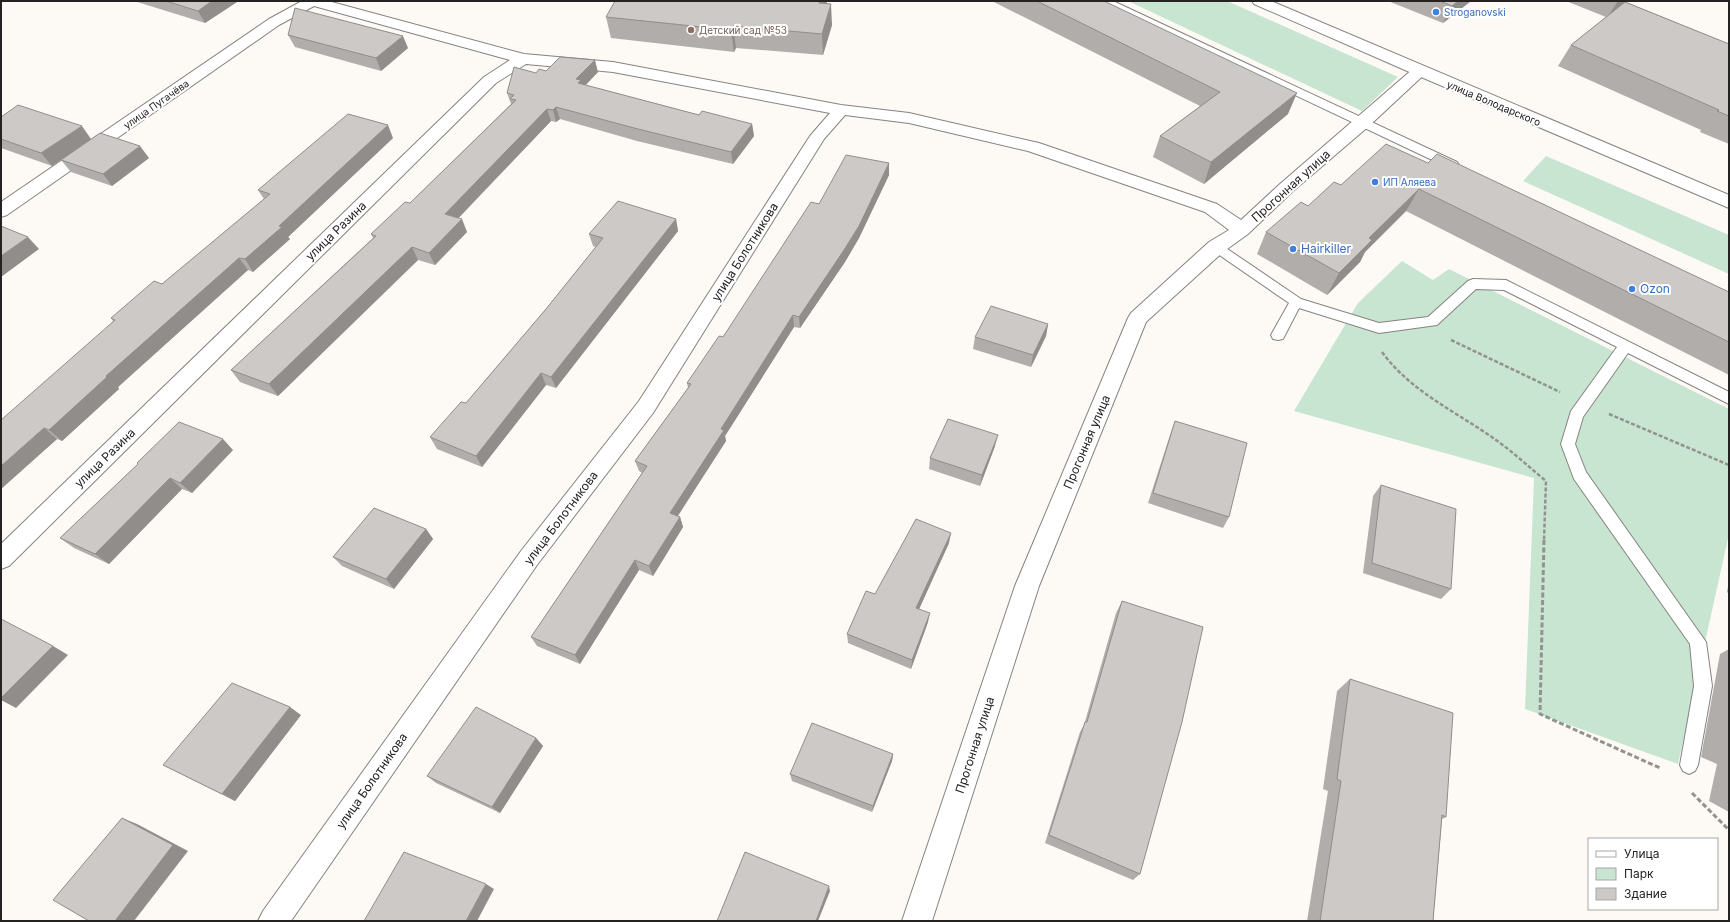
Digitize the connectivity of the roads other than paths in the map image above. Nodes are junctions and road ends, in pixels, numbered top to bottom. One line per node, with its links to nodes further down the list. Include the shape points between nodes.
1 (315, 1): 4 (street); 10 (street, улица Пугачёва, via 274,22)
2 (1105, 1): 7 (lane)
3 (1259, 1): 5 (street, улица Володарского)
4 (523, 59): 6 (street, via 613,67); 17 (street, улица Разина, via 490,80)
5 (1420, 71): 7 (street, Прогонная улица); 9 (street, улица Володарского)
6 (841, 110): 11 (street, via 909,118 1033,147 1211,208); 19 (street, улица Болотникова, via 818,136 646,407 530,558)
7 (1363, 122): 8 (lane); 11 (street, Прогонная улица, via 1286,188)
8 (1462, 169)
9 (1729, 202)
10 (1, 211)
11 (1242, 230): 12 (street, Прогонная улица)
12 (1216, 247): 13 (lane); 20 (street, Прогонная улица, via 1138,318 1027,586)
13 (1296, 302): 14 (lane); 15 (lane, via 1379,328 1432,321 1473,284 1506,285)
14 (1278, 335)
15 (1625, 346): 16 (lane); 18 (lane, via 1576,415 1568,444 1579,475 1698,642 1703,686)
16 (1729, 398)
17 (1, 559)
18 (1689, 765)
19 (274, 921)
20 (917, 921)

